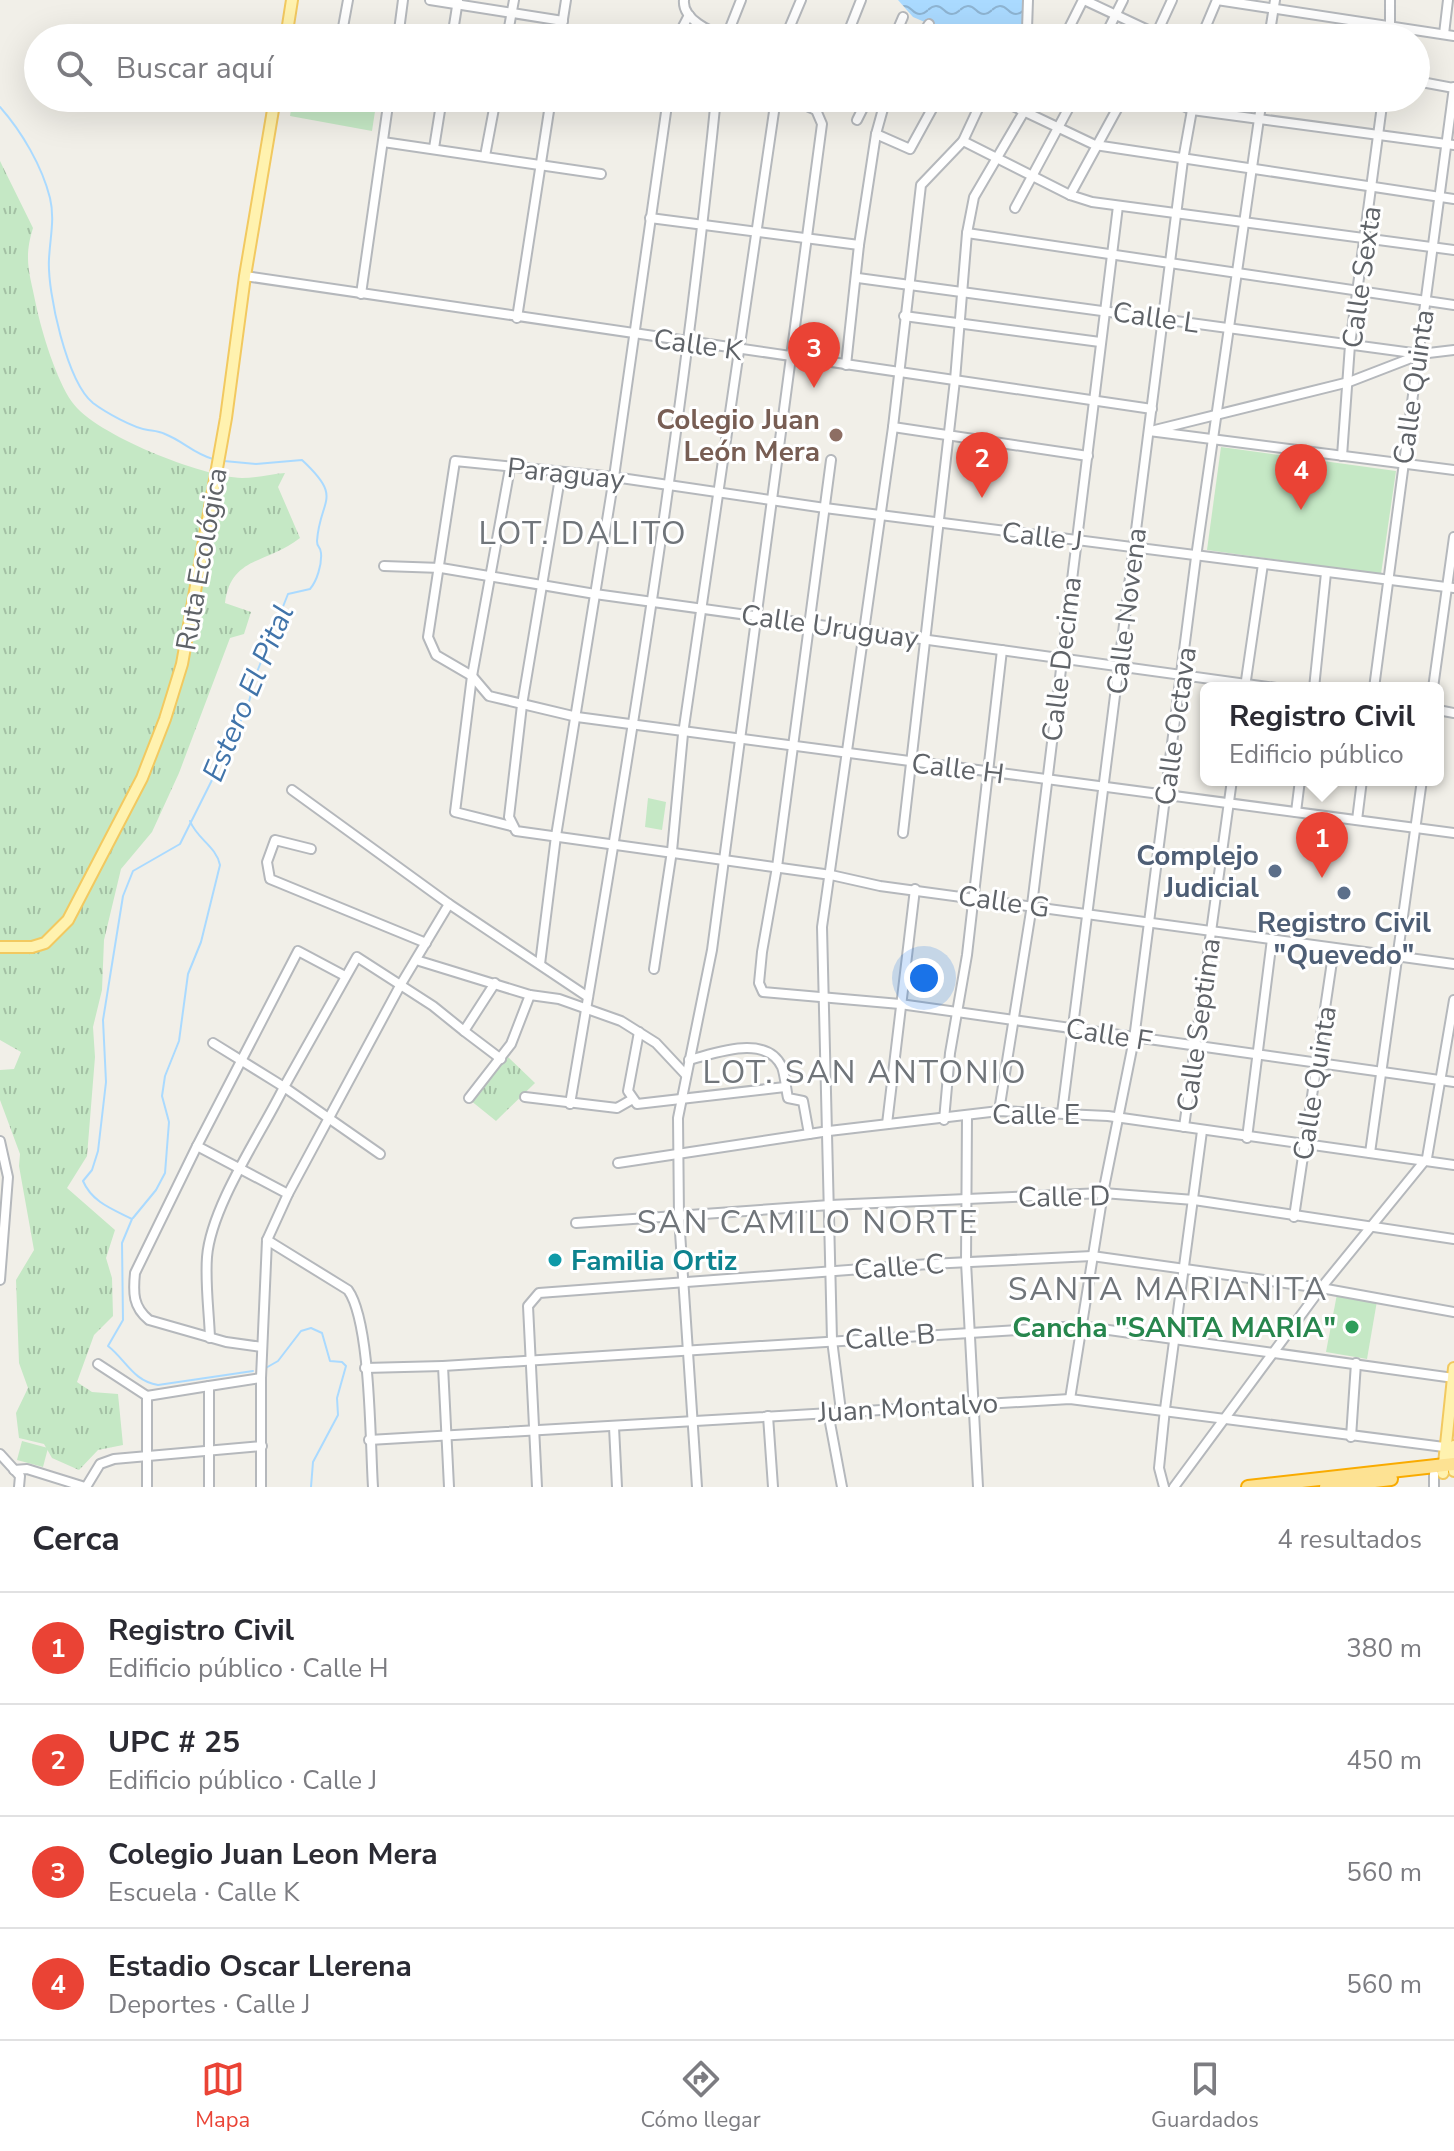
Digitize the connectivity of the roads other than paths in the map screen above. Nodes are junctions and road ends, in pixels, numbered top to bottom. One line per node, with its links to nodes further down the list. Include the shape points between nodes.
1 (292, 0): 25 (main road)
2 (348, 0): 26 (street)
3 (403, 0): 27 (street)
4 (430, 0): 18 (street)
5 (514, 0): 20 (street)
6 (566, 0): 24 (street)
7 (684, 0): 21 (street)
8 (741, 0): 33 (street)
9 (801, 0): 34 (street)
10 (861, 0): 35 (street)
11 (1028, 0): 37 (street)
12 (1083, 0): 22 (street); 38 (street)
13 (1123, 0): 22 (street)
14 (1172, 0): 41 (street)
15 (1217, 0): 19 (street); 42 (street)
16 (1390, 0): 45 (street)
17 (1448, 0): 47 (street)
18 (457, 2): 20 (street); 28 (street)
19 (1275, 4): 43 (street); 44 (street)
20 (512, 13): 24 (street); 29 (street)
21 (689, 15): 31 (street); 32 (street)
22 (1116, 15): 39 (street); 40 (street)
23 (903, 17): 36 (street)
24 (563, 21): 30 (street)
25 (288, 24)
26 (344, 24)
27 (400, 24)
28 (454, 24)
29 (510, 24)
30 (562, 24)
31 (684, 24)
32 (703, 24)
33 (732, 24)
34 (791, 24)
35 (852, 24)
36 (900, 24)
37 (1027, 24)
38 (1071, 24)
39 (1111, 24)
40 (1134, 24)
41 (1164, 24)
42 (1207, 24)
43 (1271, 24)
44 (1381, 24)
45 (1392, 24)
46 (1430, 32): 47 (street)
47 (1444, 34): 48 (street)
48 (1454, 36)
49 (1430, 83): 50 (street)
50 (1454, 87): 78 (street, Calle Quinta)
51 (273, 112): 108 (main road, Ruta Ecológica)
52 (387, 112): 77 (street)
53 (440, 112): 80 (street)
54 (493, 112): 81 (street)
55 (549, 112): 84 (street)
56 (666, 112): 95 (street)
57 (715, 112): 97 (street)
58 (774, 112): 98 (street)
59 (817, 112): 100 (street, via 822,124)
60 (861, 112): 72 (street)
61 (882, 112): 74 (street)
62 (930, 112): 74 (street, via 910,149)
63 (976, 112): 76 (street)
64 (1067, 112): 73 (street)
65 (1115, 112): 79 (street)
66 (1192, 112): 83 (street, Calle Novena)
67 (1209, 112): 71 (street)
68 (1261, 112): 71 (street, Calle Octava)
69 (1381, 112): 75 (street, Calle Sexta)
70 (1024, 113): 73 (street); 82 (street)
71 (1261, 118): 75 (street); 85 (street, Calle Octava)
72 (857, 120)
73 (1059, 129): 79 (street); 87 (street)
74 (876, 134): 102 (street)
75 (1378, 135): 78 (street); 88 (street, Calle Sexta)
76 (963, 141): 82 (street); 110 (street, via 921,185)
77 (383, 142): 80 (street); 113 (street)
78 (1450, 144): 90 (street, Calle Quinta)
79 (1095, 145): 83 (street); 89 (street)
80 (434, 148): 81 (street)
81 (485, 156): 84 (street)
82 (998, 160): 87 (street); 99 (street, via 974,197)
83 (1183, 160): 85 (street); 94 (street, Calle Novena)
84 (541, 165): 86 (street); 118 (street)
85 (1252, 169): 88 (street); 96 (street, Calle Octava)
86 (601, 174)
87 (1034, 178): 89 (street); 93 (street)
88 (1373, 188): 90 (street); 101 (street, Calle Sexta)
89 (1070, 195): 92 (street)
90 (1440, 197): 91 (street); 103 (street, Calle Quinta)
91 (1454, 199)
92 (1118, 206): 94 (street); 105 (street, Calle Decima)
93 (1015, 208)
94 (1177, 214): 96 (street); 106 (street, Calle Novena)
95 (650, 218): 97 (street); 122 (street)
96 (1244, 222): 101 (street); 107 (street, Calle Octava)
97 (704, 223): 98 (street); 123 (street)
98 (756, 231): 100 (street); 127 (street)
99 (967, 233): 105 (street); 111 (street)
100 (808, 237): 102 (street); 129 (street)
101 (1366, 238): 103 (street); 112 (street, Calle Sexta)
102 (859, 245): 109 (street)
103 (1432, 247): 104 (street); 114 (street, Calle Quinta)
104 (1454, 250)
105 (1110, 254): 106 (street); 116 (street, Calle Decima)
106 (1170, 263): 107 (street); 119 (street, Calle Novena)
107 (1239, 273): 112 (street); 121 (street, Calle Octava)
108 (245, 276): 113 (street, Calle K); 225 (main road, Ruta Ecológica, via 226,418 182,664 142,778 56,934 32,947)
109 (858, 278): 110 (street, Calle L); 130 (street)
110 (908, 285): 111 (street, Calle L); 117 (street)
111 (962, 289): 116 (street, Calle L); 120 (street)
112 (1357, 291): 114 (street); 125 (street, Calle Sexta)
113 (361, 294): 118 (street, Calle K)
114 (1425, 301): 115 (street); 128 (street, Calle Quinta)
115 (1454, 305)
116 (1104, 310): 119 (street, Calle L); 124 (street, Calle Decima)
117 (904, 316): 120 (street); 131 (street)
118 (517, 318): 122 (street, Calle K)
119 (1163, 318): 121 (street, Calle L); 135 (street, Calle Novena)
120 (960, 322): 124 (street); 132 (street)
121 (1231, 328): 125 (street, Calle L); 136 (street, Calle Octava)
122 (633, 335): 123 (street, Calle K); 149 (street)
123 (687, 342): 127 (street, Calle K); 150 (street)
124 (1100, 342): 134 (street, Calle Decima)
125 (1350, 345): 128 (street, Calle L); 133 (street, Calle Sexta)
126 (1454, 350): 128 (street, Calle L)
127 (737, 351): 129 (street, Calle K); 151 (street)
128 (1420, 354): 133 (street); 145 (street, Calle Quinta)
129 (792, 357): 130 (street, Calle K); 152 (street)
130 (846, 365): 131 (street, Calle K)
131 (898, 371): 132 (street, Calle K); 137 (street)
132 (955, 380): 134 (street, Calle K); 139 (street)
133 (1349, 382): 136 (street); 142 (street, Calle Sexta)
134 (1093, 399): 135 (street, Calle K); 141 (street, Calle Decima)
135 (1152, 409): 138 (street, Calle Novena)
136 (1219, 416): 138 (street); 140 (street, Calle Octava)
137 (893, 427): 139 (street); 154 (street)
138 (1149, 431): 140 (street); 158 (street, Calle Novena)
139 (948, 437): 141 (street); 155 (street)
140 (1215, 439): 142 (street); 159 (street, Calle Octava)
141 (1088, 456): 157 (street, Calle Decima)
142 (1342, 456): 145 (street)
143 (831, 460): 153 (street)
144 (455, 461): 146 (street, Paraguay); 162 (street, Calle H)
145 (1402, 463): 147 (street); 165 (street, Calle Quinta)
146 (510, 468): 148 (street, Paraguay); 164 (street)
147 (1454, 470)
148 (561, 472): 149 (street, Paraguay); 166 (street)
149 (614, 477): 150 (street, Paraguay); 168 (street)
150 (667, 484): 151 (street, Paraguay); 169 (street)
151 (719, 492): 152 (street, Paraguay); 170 (street)
152 (773, 501): 153 (street, Calle J); 171 (street)
153 (825, 508): 154 (street, Calle J); 172 (street)
154 (879, 514): 155 (street, Calle J); 173 (street)
155 (939, 523): 157 (street, Calle J); 174 (street)
156 (1454, 537): 167 (street)
157 (1076, 540): 158 (street, Calle J); 176 (street, Calle Decima)
158 (1134, 549): 159 (street, Calle J); 177 (street, Calle Novena)
159 (1196, 557): 160 (street, Calle J); 178 (street, Calle Octava)
160 (1263, 564): 163 (street, Calle J); 181 (street)
161 (384, 566): 162 (street, Calle Uruguay)
162 (441, 568): 164 (street, Calle Uruguay); 179 (street, Calle H, via 428,637 436,655)
163 (1326, 573): 165 (street, Calle J); 182 (street)
164 (493, 576): 166 (street, Calle Uruguay); 179 (street)
165 (1388, 582): 167 (street, Calle J); 183 (street, Calle Quinta)
166 (541, 584): 168 (street, Calle Uruguay); 185 (street)
167 (1450, 587): 184 (street)
168 (595, 594): 169 (street, Calle Uruguay); 186 (street)
169 (651, 601): 170 (street, Calle Uruguay); 187 (street)
170 (701, 608): 171 (street, Calle Uruguay); 188 (street)
171 (757, 616): 172 (street, Calle Uruguay); 189 (street)
172 (808, 623): 173 (street, Calle Uruguay); 190 (street)
173 (863, 631): 174 (street, Calle Uruguay); 191 (street)
174 (926, 640): 175 (street, Calle Uruguay); 192 (street)
175 (1002, 650): 176 (street, Calle Uruguay); 193 (street)
176 (1060, 658): 177 (street, Calle Uruguay); 194 (street, Calle Decima)
177 (1119, 666): 178 (street, Calle Uruguay); 199 (street, Calle Novena)
178 (1182, 675): 180 (street, Calle Uruguay); 201 (street, Calle Octava)
179 (472, 676): 185 (street, Calle H, via 489,696); 205 (street, Calle G, via 455,812)
180 (1222, 682)
181 (1246, 682)
182 (1315, 682)
183 (1375, 682)
184 (1434, 682)
185 (522, 705): 186 (street, Calle H); 205 (street)
186 (577, 717): 187 (street, Calle H); 209 (street)
187 (634, 725): 188 (street, Calle H); 210 (street)
188 (683, 734): 189 (street, Calle H); 212 (street)
189 (740, 739): 190 (street, Calle H); 213 (street)
190 (792, 746): 191 (street, Calle H); 214 (street)
191 (847, 753): 192 (street, Calle H); 215 (street)
192 (911, 762): 193 (street, Calle H); 207 (street)
193 (988, 772): 194 (street, Calle H); 217 (street)
194 (1046, 779): 199 (street, Calle H); 219 (street, Calle Decima)
195 (1231, 786): 202 (street, Calle Septima)
196 (1299, 786): 203 (street)
197 (1361, 786): 204 (street)
198 (1421, 786): 206 (street)
199 (1103, 787): 201 (street, Calle H); 220 (street, Calle Novena)
200 (292, 790): 218 (street)
201 (1165, 795): 202 (street, Calle H); 221 (street, Calle Octava)
202 (1228, 803): 203 (street, Calle H); 222 (street, Calle Septima)
203 (1296, 812): 204 (street, Calle H)
204 (1357, 820): 206 (street, Calle H)
205 (511, 826): 209 (street, Calle G)
206 (1416, 828): 208 (street, Calle H); 227 (street)
207 (903, 833)
208 (1454, 833)
209 (556, 836): 210 (street, Calle G); 229 (street)
210 (612, 843): 212 (street, Calle G); 236 (street)
211 (311, 849): 224 (street, via 275,840 267,862 270,879)
212 (672, 851): 213 (street, Calle G); 231 (street)
213 (723, 860): 214 (street, Calle G); 252 (street, via 712,950)
214 (777, 867): 215 (street, Calle G); 237 (street, Calle F, via 759,983 763,992)
215 (831, 875): 216 (street, Calle G); 237 (street, via 822,927)
216 (915, 889): 217 (street, Calle G); 239 (street)
217 (974, 897): 219 (street, Calle G); 241 (street)
218 (449, 904): 224 (street); 229 (street)
219 (1032, 905): 220 (street, Calle G); 242 (street, Calle Decima)
220 (1087, 912): 221 (street, Calle G); 243 (street, Calle Novena)
221 (1150, 922): 222 (street, Calle G); 246 (street, Calle Octava)
222 (1211, 930): 223 (street, Calle G); 248 (street, Calle Septima)
223 (1272, 939): 226 (street, Calle G); 249 (street)
224 (426, 943): 228 (street)
225 (0, 947)
226 (1334, 948): 227 (street, Calle G); 253 (street, Calle Quinta)
227 (1396, 955): 230 (street, Calle G); 254 (street)
228 (416, 960): 233 (street); 234 (street)
229 (540, 964): 236 (street)
230 (1454, 964)
231 (654, 969)
232 (345, 976): 234 (street, via 359,957); 250 (street, via 298,951); 258 (street)
233 (495, 983): 235 (street); 244 (street)
234 (401, 984): 244 (street); 269 (street)
235 (530, 995): 240 (street); 251 (street)
236 (588, 997): 240 (street)
237 (825, 998): 239 (street, Calle F); 273 (street)
238 (1454, 1000): 256 (street)
239 (900, 1004): 241 (street, Calle F); 271 (street)
240 (586, 1008): 245 (street); 264 (street)
241 (956, 1013): 242 (street, Calle F); 270 (street)
242 (1014, 1020): 243 (street, Calle F); 265 (street, Calle Decima)
243 (1072, 1029): 246 (street, Calle F); 266 (street, Calle Novena)
244 (464, 1031): 251 (street)
245 (639, 1032): 255 (street); 262 (street, via 628,1091)
246 (1134, 1039): 248 (street, Calle F); 268 (street, Calle Octava)
247 (213, 1043): 250 (street)
248 (1196, 1047): 249 (street, Calle F); 272 (street, Calle Septima)
249 (1259, 1056): 253 (street, Calle F); 276 (street)
250 (239, 1059): 258 (street); 279 (street)
251 (501, 1059): 261 (street)
252 (689, 1060): 255 (street); 259 (street, via 753,1047 781,1065)
253 (1318, 1061): 254 (street, Calle F); 278 (street, Calle Quinta)
254 (1381, 1070): 256 (street, Calle F); 280 (street)
255 (686, 1075): 263 (street)
256 (1442, 1080): 257 (street, Calle F); 283 (street)
257 (1454, 1082)
258 (284, 1087): 269 (street); 286 (street)
259 (785, 1087): 263 (street); 275 (street, via 788,1098 803,1101)
260 (525, 1097): 264 (street)
261 (469, 1098)
262 (631, 1100): 263 (street, via 641,1105); 264 (street, via 617,1108)
263 (681, 1102): 282 (street)
264 (570, 1104)
265 (999, 1111): 266 (street, Calle E); 267 (street, Calle E)
266 (1062, 1113): 268 (street, Calle E)
267 (967, 1116): 270 (street, Calle E); 289 (street)
268 (1117, 1117): 272 (street, Calle E); 287 (street, Calle Octava)
269 (332, 1119): 281 (street); 288 (street)
270 (944, 1120): 271 (street, Calle E)
271 (887, 1124): 273 (street, Calle E)
272 (1184, 1127): 274 (street, Calle E)
273 (829, 1131): 275 (street, Calle E); 291 (street)
274 (1202, 1131): 276 (street, Calle E); 290 (street, Calle Septima)
275 (809, 1134): 282 (street, Calle E)
276 (1247, 1138): 278 (street, Calle E)
277 (0, 1141): 302 (street, via 8,1177)
278 (1304, 1145): 280 (street, Calle E); 293 (street, Calle Quinta)
279 (197, 1146): 286 (street); 308 (street, via 139,1259 133,1294 149,1320)
280 (1370, 1153): 283 (street, Calle E)
281 (380, 1154)
282 (676, 1156): 284 (street, Calle E); 292 (street)
283 (1424, 1161): 285 (street, Calle E); 295 (street)
284 (618, 1163)
285 (1454, 1165)
286 (242, 1168): 288 (street); 308 (street, via 224,1200 207,1257)
287 (1103, 1193): 289 (street, Calle D); 290 (street, Calle D); 298 (street, Calle Octava)
288 (288, 1194): 297 (street)
289 (968, 1199): 291 (street, Calle D); 299 (street)
290 (1194, 1200): 293 (street, Calle D); 300 (street, Calle Septima)
291 (830, 1205): 292 (street, Calle D); 301 (street)
292 (679, 1217): 294 (street, Calle D); 303 (street)
293 (1294, 1217): 295 (street, Calle D)
294 (576, 1223)
295 (1374, 1227): 296 (street, Calle D); 304 (street)
296 (1454, 1239)
297 (267, 1240): 311 (street); 318 (street, via 348,1290 359,1317)
298 (1092, 1256): 299 (street, Calle C); 300 (street, Calle C); 306 (street, Calle Octava)
299 (966, 1262): 301 (street, Calle C); 307 (street)
300 (1185, 1269): 304 (street, Calle C); 309 (street, Calle Septima)
301 (830, 1271): 303 (street, Calle C); 310 (street)
302 (0, 1280)
303 (685, 1284): 312 (street); 314 (street, Calle C, via 539,1293 528,1306)
304 (1321, 1288): 305 (street, Calle C); 313 (street)
305 (1454, 1312)
306 (1080, 1326): 307 (street, Calle B); 309 (street, Calle B); 323 (street, Calle Octava)
307 (970, 1331): 310 (street, Calle B); 324 (street)
308 (210, 1338): 311 (street)
309 (1175, 1339): 313 (street, Calle B); 325 (street, Calle Septima)
310 (832, 1340): 312 (street, Calle B); 326 (street)
311 (262, 1347): 320 (street)
312 (688, 1351): 314 (street, Calle B); 330 (street)
313 (1273, 1352): 315 (street, Calle B); 329 (street)
314 (530, 1363): 317 (street, Calle B); 332 (street, Calle C)
315 (1356, 1363): 319 (street, Calle B); 334 (street)
316 (98, 1364): 322 (street)
317 (443, 1366): 318 (street, Calle B); 333 (street)
318 (365, 1368): 335 (street)
319 (1454, 1375): 337 (main road)
320 (261, 1378): 321 (street); 336 (street)
321 (209, 1386): 322 (street); 338 (street)
322 (147, 1396): 340 (street)
323 (1070, 1399): 324 (street, Juan Montalvo); 325 (street, Juan Montalvo)
324 (974, 1403): 326 (street, Juan Montalvo); 357 (street)
325 (1165, 1409): 329 (street, Juan Montalvo); 358 (street, Calle Septima, via 1159,1468)
326 (841, 1411): 327 (street, Juan Montalvo)
327 (828, 1412): 328 (street, Juan Montalvo); 356 (street)
328 (768, 1416): 330 (street, Juan Montalvo); 355 (street)
329 (1224, 1419): 334 (street, Juan Montalvo); 359 (street)
330 (693, 1420): 331 (street, Juan Montalvo); 354 (street)
331 (614, 1427): 332 (street, Juan Montalvo); 353 (street)
332 (533, 1429): 333 (street, Juan Montalvo); 352 (street, Calle C)
333 (446, 1435): 335 (street, Juan Montalvo); 351 (street)
334 (1351, 1437): 337 (street, Juan Montalvo)
335 (369, 1440): 350 (street)
336 (262, 1446): 338 (street); 349 (street)
337 (1452, 1447): 342 (main road)
338 (209, 1452): 340 (street); 348 (street)
339 (0, 1454): 341 (street)
340 (149, 1456): 346 (street, via 106,1461); 347 (street)
341 (14, 1470): 345 (street, via 20,1476); 346 (street)
342 (1446, 1471): 343 (highway); 360 (highway)
343 (1384, 1483): 344 (highway)
344 (1356, 1485): 361 (highway)
345 (19, 1487)
346 (85, 1487)
347 (147, 1487)
348 (209, 1487)
349 (261, 1487)
350 (373, 1487)
351 (449, 1487)
352 (537, 1487)
353 (617, 1487)
354 (697, 1487)
355 (773, 1487)
356 (842, 1487)
357 (978, 1487)
358 (1164, 1487)
359 (1174, 1487)
360 (1248, 1487)
361 (1326, 1487)

